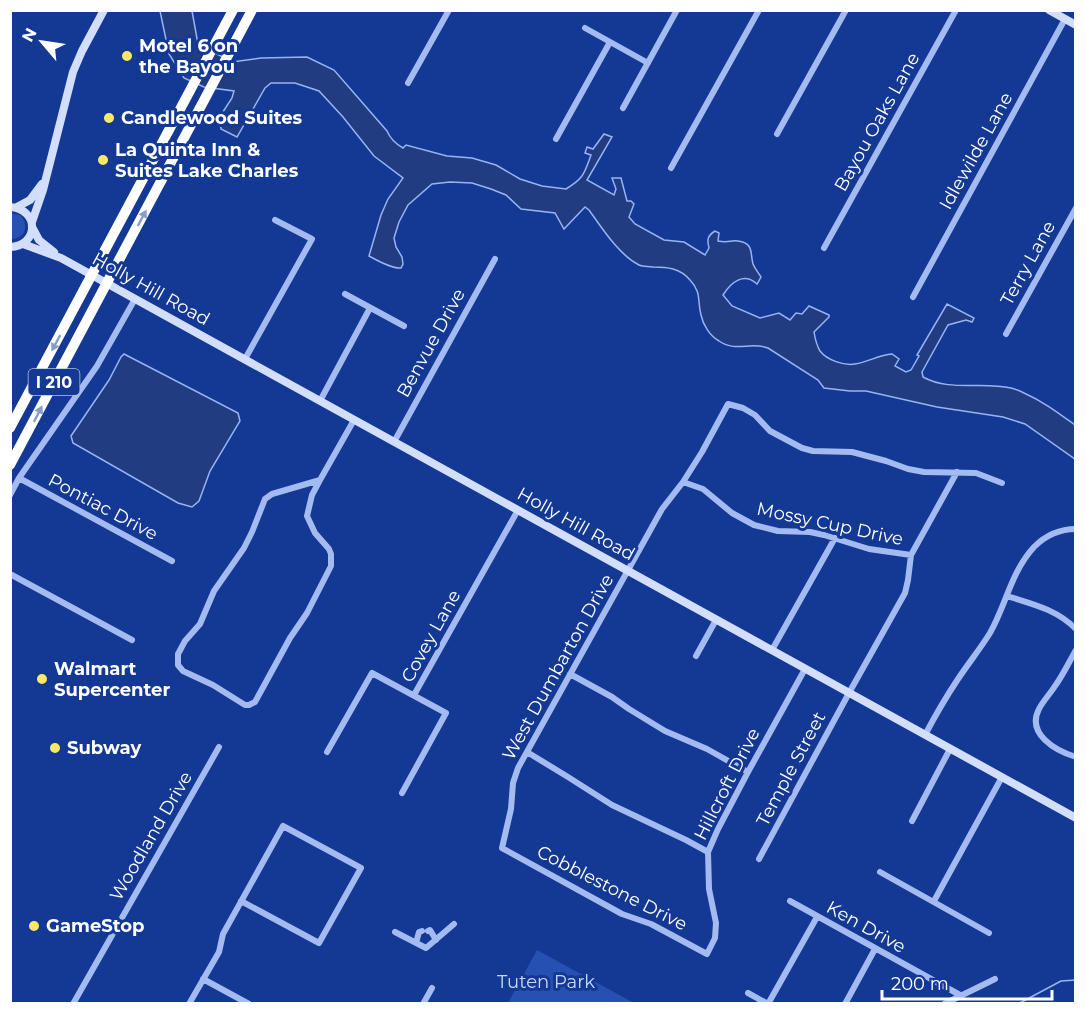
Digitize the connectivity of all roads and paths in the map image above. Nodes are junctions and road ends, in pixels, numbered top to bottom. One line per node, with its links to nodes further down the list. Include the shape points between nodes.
1 (104, 10): 20 (street, via 73,72)
2 (233, 10): 39 (highway, I 210, one-way to 39)
3 (252, 10): 41 (highway, I 210, one-way to 3)
4 (449, 10): 15 (street)
5 (677, 10): 14 (street)
6 (759, 10): 19 (street)
7 (846, 10): 17 (street)
8 (956, 10): 26 (street, Bayou Oaks Lane)
9 (1049, 10): 10 (street)
10 (1065, 19): 11 (street); 31 (street, Idlewilde Lane)
11 (1076, 25)
12 (585, 28): 13 (street)
13 (610, 42): 14 (street); 18 (street)
14 (648, 63): 16 (street)
15 (408, 82)
16 (623, 108)
17 (777, 134)
18 (556, 139)
19 (671, 168)
20 (46, 179): 21 (street, via 30,200); 24 (street)
21 (14, 207): 24 (street, Holly Hill Road, via 28,214)
22 (1076, 208): 35 (street, Terry Lane)
23 (275, 220): 36 (street, via 312,239)
24 (32, 224): 25 (street, via 28,240); 28 (street, Holly Hill Road, via 39,240)
25 (18, 245): 27 (street); 28 (street, Holly Hill Road)
26 (824, 248)
27 (10, 255)
28 (61, 258): 32 (street, Holly Hill Road)
29 (495, 259): 40 (street, Benvue Drive)
30 (345, 294): 33 (street)
31 (913, 297)
32 (135, 299): 36 (street, Holly Hill Road); 43 (street, via 97,366)
33 (370, 308): 34 (street); 37 (street)
34 (404, 327)
35 (1006, 334)
36 (245, 359): 37 (street, Holly Hill Road)
37 (320, 401): 38 (street, Holly Hill Road)
38 (354, 420): 40 (street, Holly Hill Road); 44 (street)
39 (10, 428)
40 (394, 442): 48 (street, Holly Hill Road)
41 (10, 465)
42 (957, 472): 45 (street, West Dumbarton Drive, via 924,472 852,452 802,448 770,430 755,415 728,404); 46 (street, via 976,473); 51 (street)
43 (19, 478): 47 (street); 52 (street, Pontiac Drive)
44 (320, 480): 44 (street, via 265,499 244,548 214,591 200,624 177,658 183,671 245,705 255,702 331,566 331,554 311,528 307,516)
45 (683, 482): 50 (street, Mossy Cup Drive, via 703,489 754,525); 53 (street, West Dumbarton Drive, via 662,509)
46 (1002, 483)
47 (10, 495)
48 (518, 510): 53 (street, Holly Hill Road); 65 (street, Covey Lane)
49 (1076, 529): 55 (street, via 1052,534 1033,548 1018,568)
50 (835, 538): 51 (street, Mossy Cup Drive, via 869,549); 59 (street)
51 (911, 555): 64 (street, Temple Street, via 905,593)
52 (172, 561)
53 (628, 571): 56 (street, Holly Hill Road); 63 (street, West Dumbarton Drive)
54 (10, 574): 58 (street)
55 (1007, 596): 57 (street, via 1052,611); 66 (street, via 990,632)
56 (716, 620): 59 (street, Holly Hill Road); 61 (street)
57 (1076, 629)
58 (132, 640)
59 (772, 650): 62 (street, Holly Hill Road)
60 (1076, 650): 71 (street, via 1037,715 1037,728 1045,742)
61 (696, 656)
62 (805, 669): 64 (street, Holly Hill Road); 72 (street, Hillcroft Drive)
63 (570, 674): 70 (street, West Dumbarton Drive); 72 (street, via 664,731)
64 (849, 693): 66 (street, Holly Hill Road); 79 (street, Temple Street)
65 (414, 695): 69 (street, via 372,673); 74 (street, Covey Lane, via 446,713)
66 (925, 735): 68 (street, Holly Hill Road)
67 (219, 747): 97 (street, Woodland Drive)
68 (950, 749): 73 (street, Holly Hill Road); 76 (street)
69 (327, 752)
70 (527, 752): 77 (street, West Dumbarton Drive, via 513,783); 78 (street, via 612,805)
71 (1076, 757)
72 (748, 772): 78 (street, Hillcroft Drive)
73 (1002, 777): 75 (street, Holly Hill Road); 83 (street)
74 (402, 793)
75 (1076, 818)
76 (912, 821)
77 (502, 848): 91 (street, Cobblestone Drive, via 622,914 651,924)
78 (708, 852): 91 (street, Hillcroft Drive, via 709,889 716,922 715,938)
79 (759, 859)
80 (880, 872): 83 (street)
81 (241, 901): 81 (street, via 283,826 361,868 319,944); 92 (street)
82 (790, 901): 84 (street, Ken Drive)
83 (934, 901): 87 (street)
84 (817, 917): 90 (street, Ken Drive); 101 (street)
85 (454, 924): 88 (street)
86 (395, 932): 89 (street)
87 (989, 933)
88 (436, 940): 89 (street, via 426,948); 89 (street, via 430,930 418,932)
89 (416, 943)
90 (874, 949): 96 (street, Ken Drive); 102 (street)
91 (707, 954)
92 (203, 979): 98 (street); 99 (street)
93 (995, 979): 96 (street)
94 (432, 988): 100 (street)
95 (748, 993): 101 (street)
96 (960, 995): 103 (street)
97 (73, 1004)
98 (189, 1004)
99 (249, 1004)
100 (423, 1004)
101 (768, 1004)
102 (845, 1004)
103 (944, 1004)

